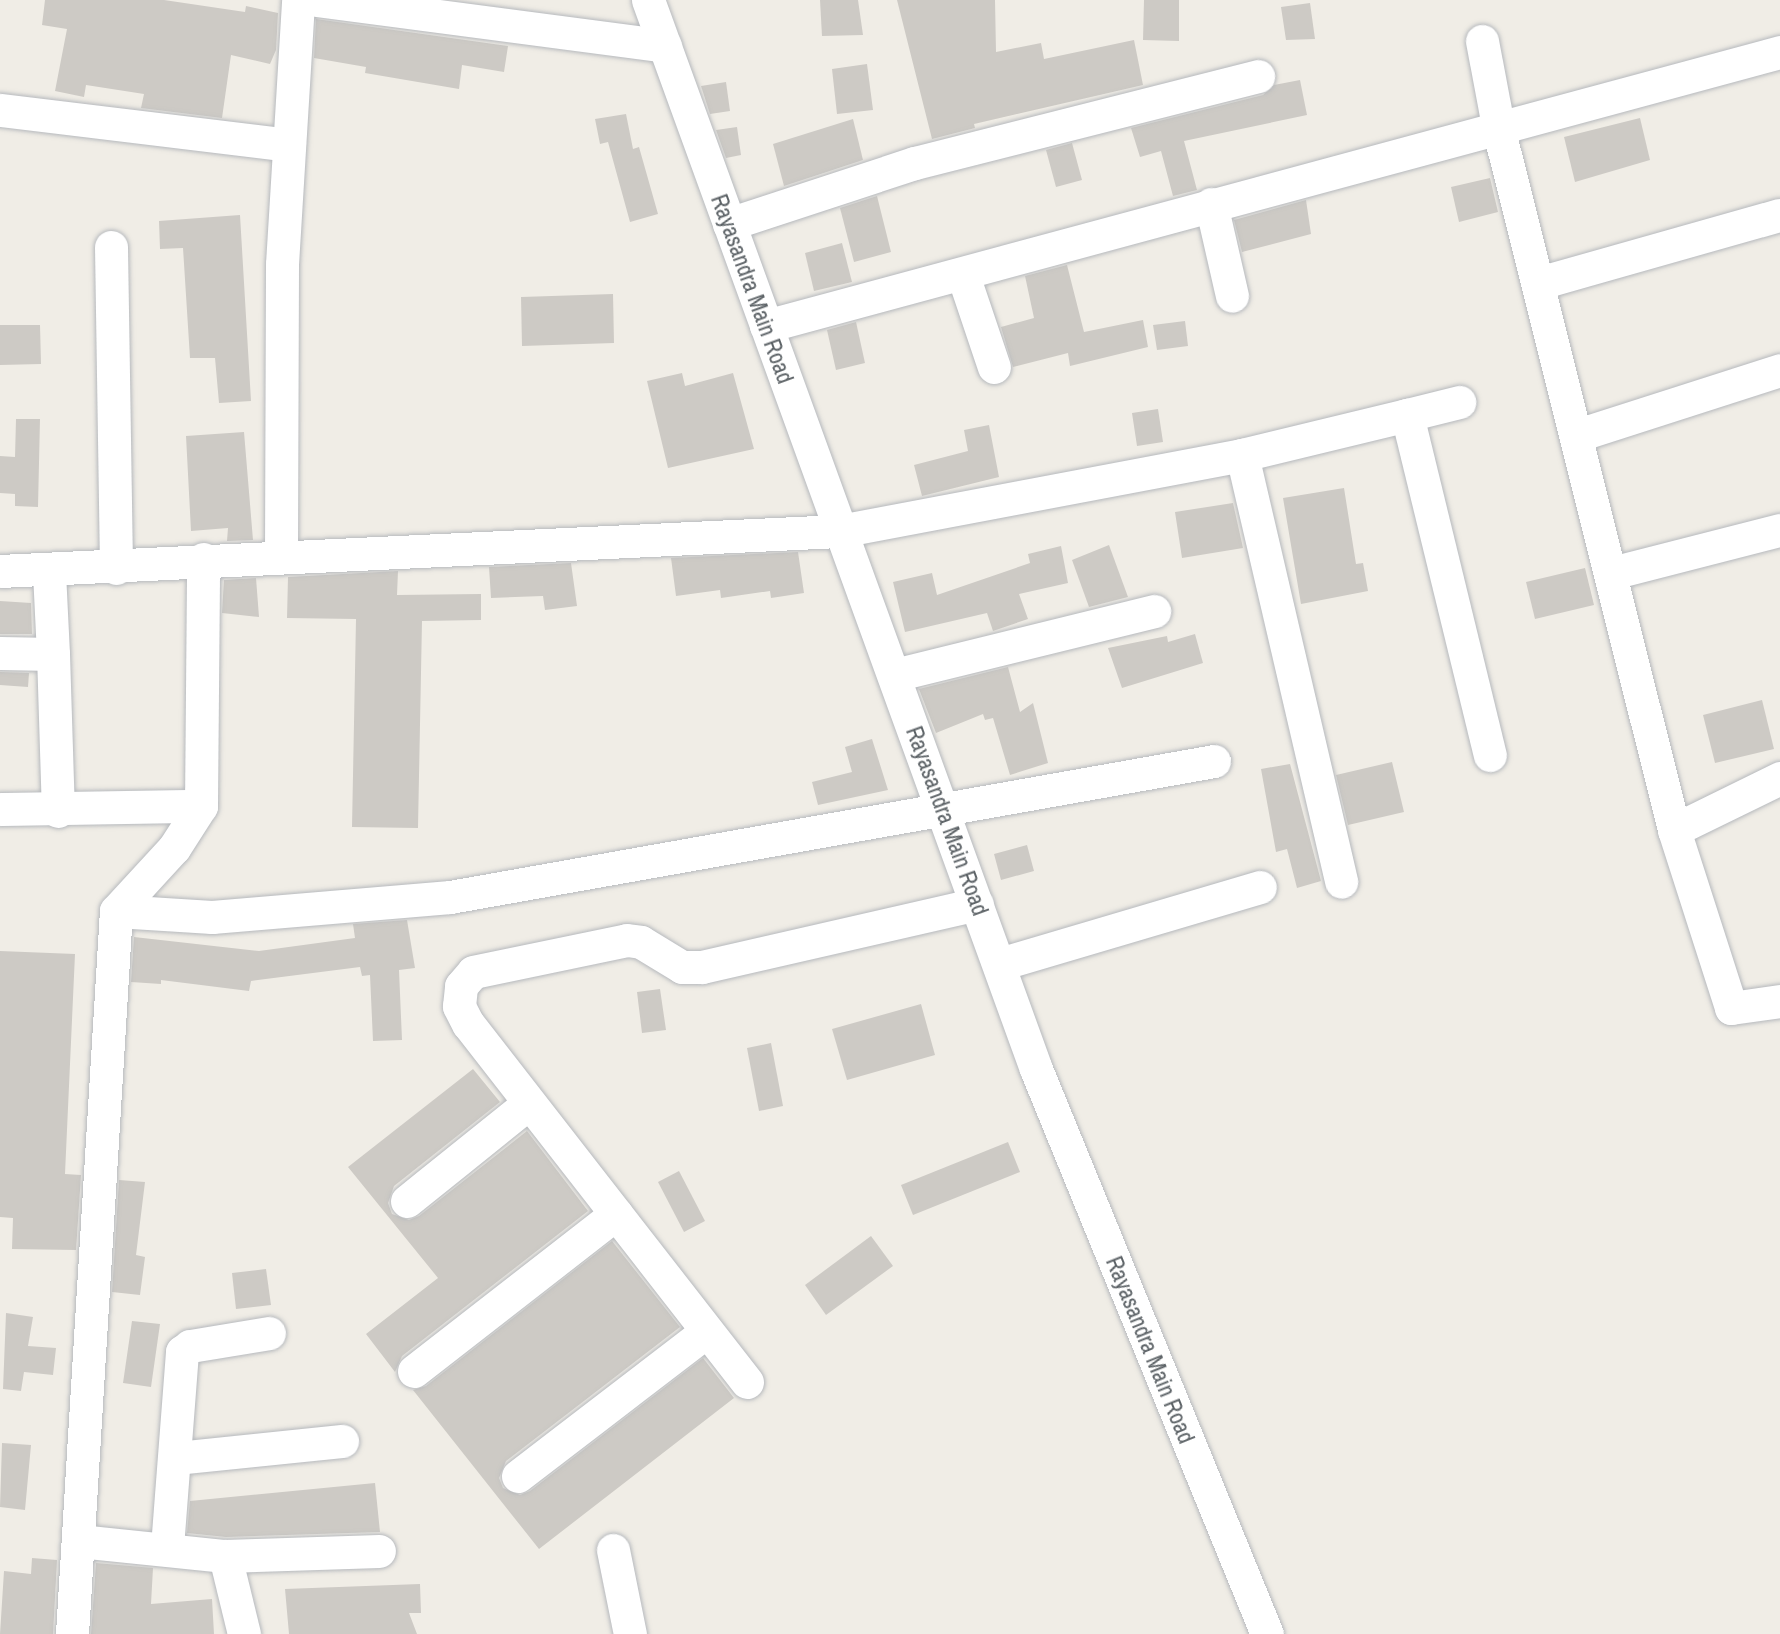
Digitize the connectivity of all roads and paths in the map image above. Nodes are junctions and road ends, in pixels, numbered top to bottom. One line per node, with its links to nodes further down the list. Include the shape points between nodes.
1 (298, 0): 10 (street)
2 (317, 0): 5 (street)
3 (648, 0): 5 (street, Rayasandra Main Road)
4 (1482, 41): 9 (street)
5 (665, 46): 13 (street, Rayasandra Main Road)
6 (1780, 52): 9 (street)
7 (1258, 76): 13 (street, via 915,163)
8 (0, 110): 10 (street)
9 (1499, 131): 11 (street); 16 (street)
10 (289, 145): 27 (street, via 282,264)
11 (1211, 204): 15 (street); 17 (street)
12 (1780, 215): 16 (street)
13 (729, 224): 18 (street, Rayasandra Main Road)
14 (111, 247): 29 (street)
15 (963, 275): 18 (street); 19 (street)
16 (1539, 283): 23 (street)
17 (1232, 296)
18 (766, 326): 26 (street, Rayasandra Main Road)
19 (994, 367)
20 (1780, 370): 23 (street)
21 (1459, 402): 22 (street)
22 (1407, 415): 24 (street); 37 (street)
23 (1578, 435): 32 (street)
24 (1242, 455): 26 (street); 45 (street)
25 (1780, 530): 32 (street)
26 (840, 531): 27 (street); 36 (street, Rayasandra Main Road)
27 (281, 555): 28 (street)
28 (203, 559): 29 (street); 40 (street)
29 (116, 568): 31 (street)
30 (0, 571): 31 (street)
31 (49, 572): 35 (street)
32 (1612, 573): 44 (street)
33 (1154, 611): 36 (street)
34 (0, 653): 35 (street)
35 (53, 654): 43 (street)
36 (894, 675): 42 (street, Rayasandra Main Road)
37 (1490, 755)
38 (1214, 761): 42 (street)
39 (1780, 778): 44 (street)
40 (201, 806): 43 (street); 48 (street, via 174,848)
41 (0, 810): 43 (street)
42 (944, 810): 47 (street, Rayasandra Main Road); 48 (street, via 450,897 212,916)
43 (58, 811)
44 (1674, 830): 50 (street, via 1731,1008)
45 (1341, 882)
46 (1260, 887): 49 (street)
47 (977, 904): 49 (street, Rayasandra Main Road); 51 (street, via 702,967 681,967 641,942 627,940 474,972 461,986 459,1006)
48 (116, 911): 61 (street)
49 (1000, 964): 69 (street, Rayasandra Main Road, via 1111,1257)
50 (1780, 1001)
51 (529, 1103): 52 (street); 53 (street)
52 (407, 1201)
53 (617, 1214): 54 (street); 56 (street)
54 (707, 1331): 57 (street); 60 (street)
55 (269, 1334): 59 (street, via 190,1346 182,1352)
56 (414, 1371)
57 (747, 1382)
58 (342, 1441): 59 (street)
59 (177, 1458): 62 (street)
60 (518, 1476)
61 (79, 1541): 62 (street); 66 (street)
62 (167, 1547): 65 (street)
63 (613, 1549): 68 (street)
64 (379, 1551): 65 (street)
65 (225, 1556): 67 (street)
66 (72, 1634)
67 (244, 1634)
68 (630, 1634)
69 (1267, 1634)

